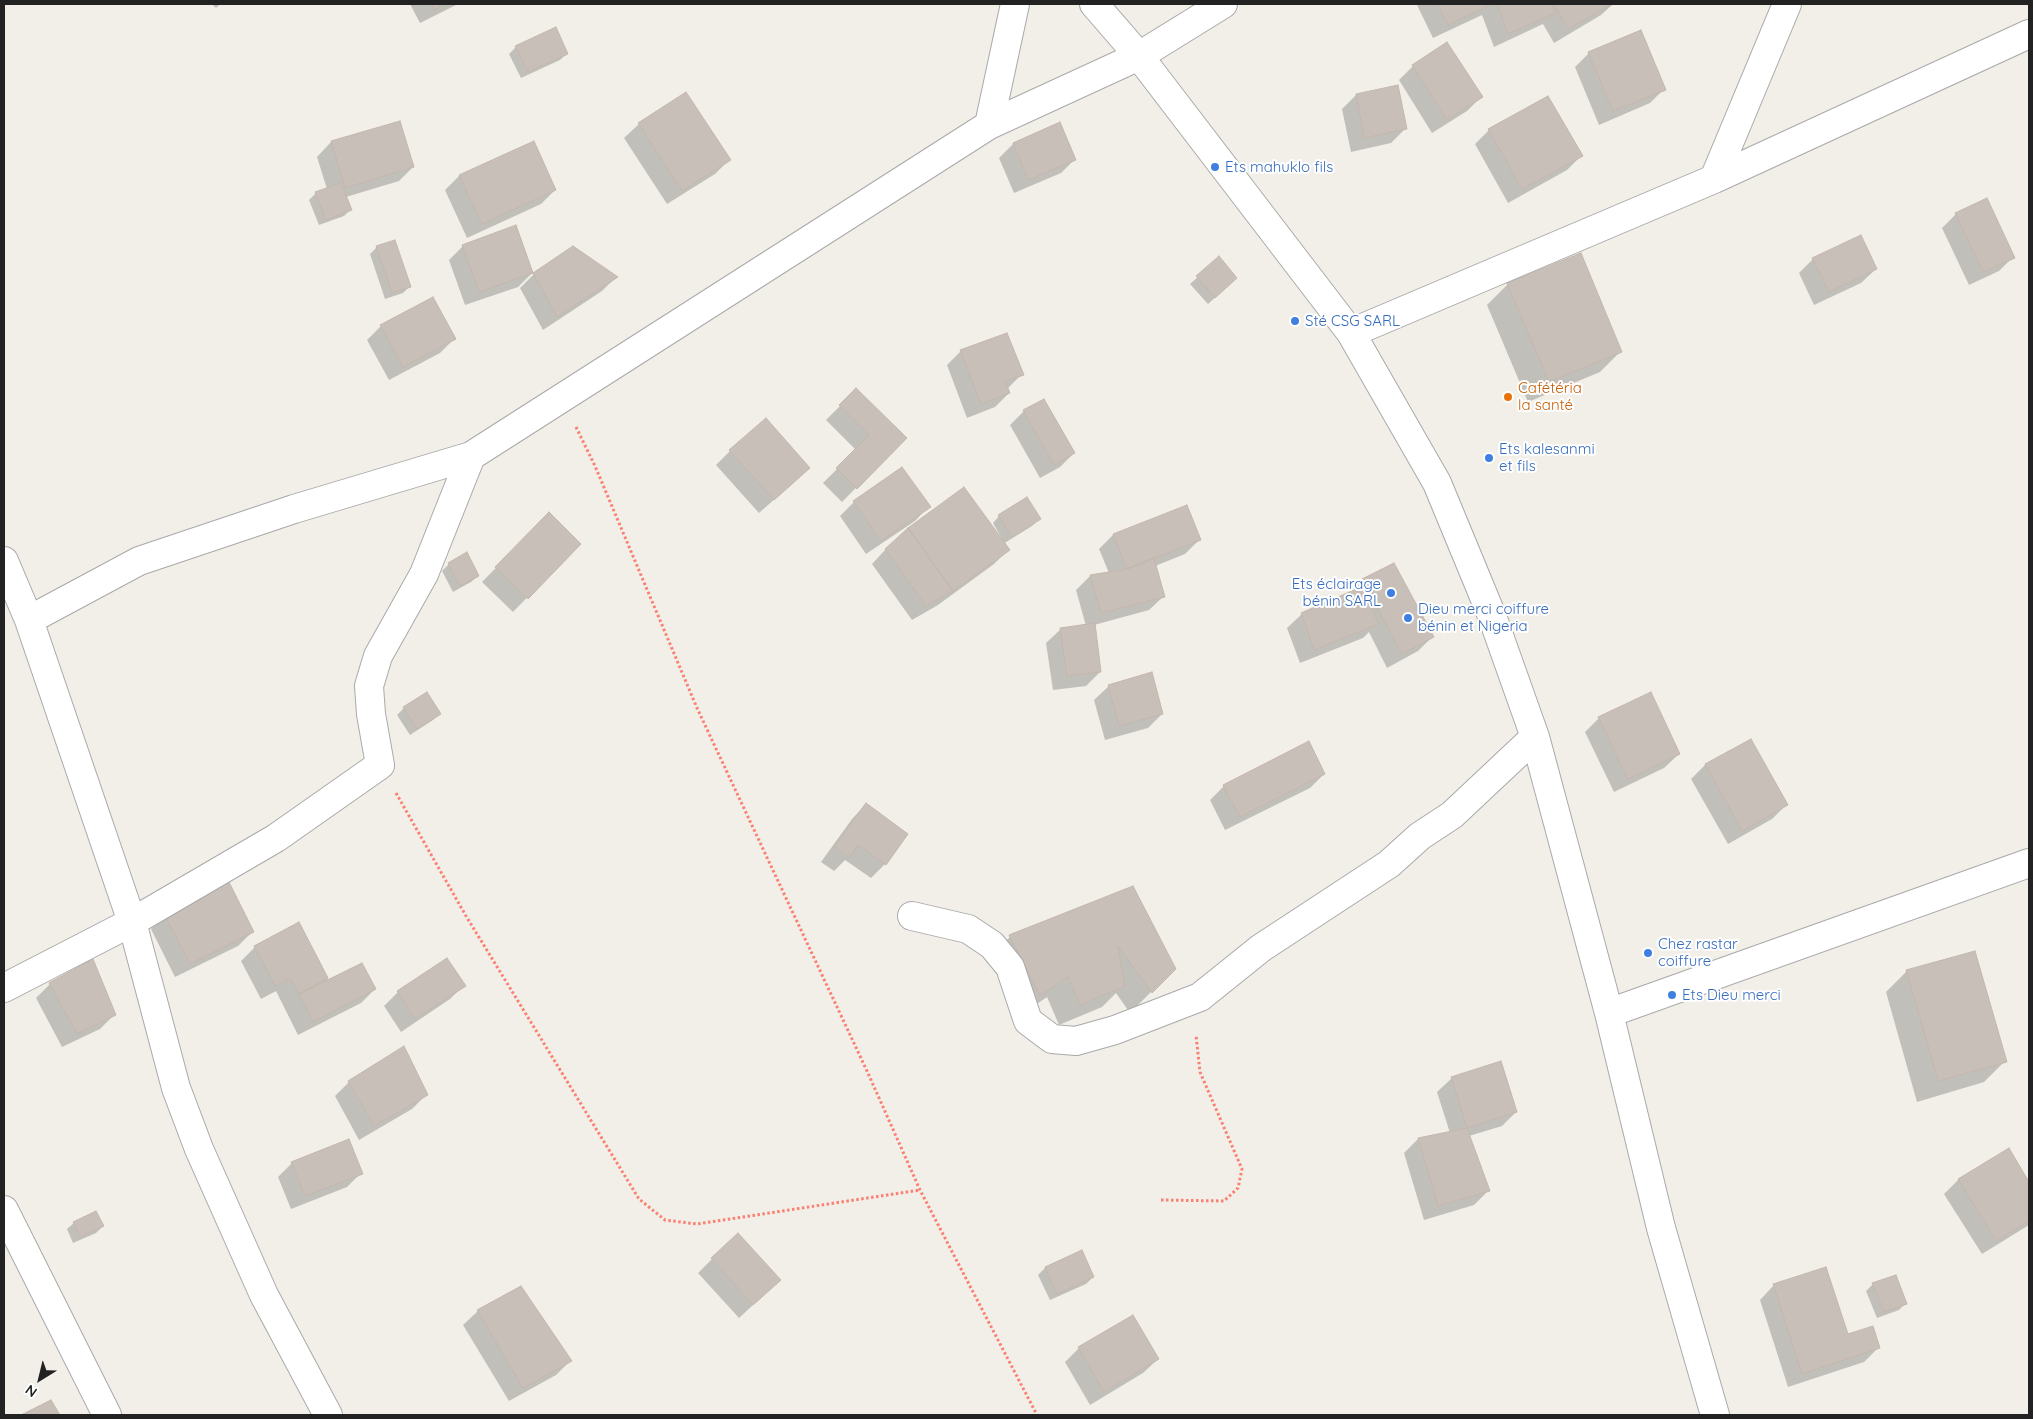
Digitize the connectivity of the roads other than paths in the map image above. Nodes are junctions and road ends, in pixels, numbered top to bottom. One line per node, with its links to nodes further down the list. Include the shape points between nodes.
1 (1015, 4): 7 (street)
2 (1094, 4): 6 (street)
3 (1223, 4): 6 (street)
4 (1787, 4): 8 (street)
5 (2029, 34): 8 (street)
6 (1139, 56): 7 (street); 9 (street)
7 (989, 125): 10 (street)
8 (1714, 178): 9 (street)
9 (1351, 333): 13 (street, via 1437,483 1492,616)
10 (471, 456): 12 (street, via 285,512 139,561); 16 (street, via 424,574 378,656 369,686 380,765 276,838)
11 (4, 561): 12 (street)
12 (29, 620): 16 (street)
13 (1534, 737): 15 (street, via 1452,815 1420,836 1388,864 1261,948 1200,997 1115,1030 1076,1041 1052,1040 1028,1021 1010,967 992,945 968,929); 18 (street)
14 (2029, 863): 18 (street)
15 (912, 916)
16 (132, 922): 17 (street); 21 (street, via 176,1088 199,1149 264,1295)
17 (4, 988)
18 (1609, 1013): 22 (street, via 1661,1228)
19 (4, 1210): 20 (street)
20 (107, 1415)
21 (328, 1415)
22 (1715, 1415)

